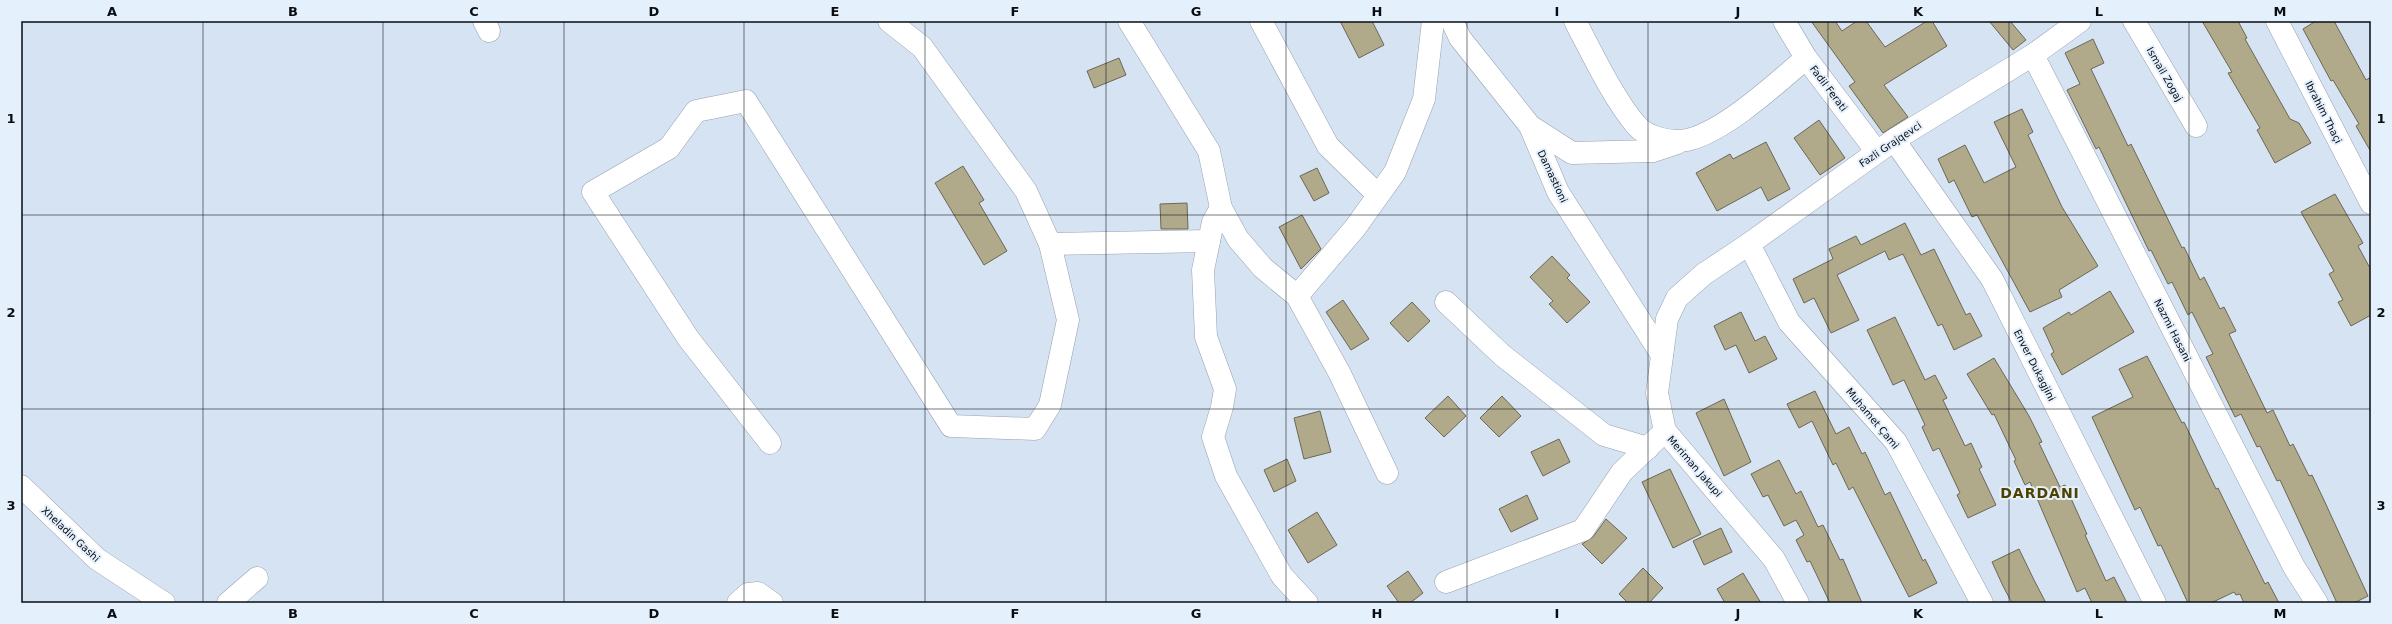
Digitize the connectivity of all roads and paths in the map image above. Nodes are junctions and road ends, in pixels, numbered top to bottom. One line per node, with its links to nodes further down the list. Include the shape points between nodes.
1 (889, 21): 21 (street, via 922,47 1026,191)
2 (1129, 21): 19 (street, via 1209,151)
3 (1261, 21): 17 (street, via 1328,146)
4 (1433, 21): 17 (street, via 1424,99 1395,172)
5 (1452, 21): 13 (street, Damastioni, via 1460,38)
6 (1574, 21): 15 (street, via 1606,79 1637,126 1657,139)
7 (1784, 21): 12 (street, Fadil Ferati)
8 (2080, 21): 11 (street, Fazli Grajqevci)
9 (2134, 21): 14 (street, Ismail Zogaj)
10 (2277, 21): 18 (street, Ibrahim Thaçi)
11 (2033, 55): 16 (street, Fazli Grajqevci); 42 (street, Nazmi Hasani, via 2291,560)
12 (1806, 58): 15 (street, via 1764,94 1716,127); 16 (street, Fadil Ferati)
13 (1530, 126): 15 (street, via 1572,153 1653,151); 26 (street, Damastioni, via 1558,192)
14 (2196, 126)
15 (1686, 140)
16 (1886, 146): 22 (street, Fazli Grajqevci); 41 (street, Enver Dukagjini, via 1992,280)
17 (1378, 195): 24 (street, via 1355,228)
18 (2371, 204)
19 (1221, 208): 20 (street, via 1213,222); 24 (street, via 1238,239 1262,268)
20 (1209, 241): 21 (street); 38 (street, via 1203,270 1206,337 1225,389 1213,437 1226,476 1282,576)
21 (1050, 244): 28 (street, via 1068,320 1050,405 1035,429 950,426 746,101 696,111 669,148 593,192 688,338)
22 (1749, 244): 23 (street, Fazli Grajqevci); 40 (street, Muhamet Çami, via 1789,322 1896,442)
23 (1704, 274): 26 (street, Meriman Jakupi, via 1677,298 1667,319)
24 (1297, 296): 30 (street, via 1340,374)
25 (1446, 302): 29 (street, via 1502,355 1604,435)
26 (1662, 355): 27 (street, Meriman Jakupi, via 1657,393)
27 (1665, 431): 29 (street); 39 (street, Meriman Jakupi, via 1774,558)
28 (770, 443)
29 (1648, 448): 33 (street, via 1622,472 1583,530)
30 (1387, 473)
31 (21, 486): 34 (street, Xheladin Gashi, via 97,560)
32 (257, 578): 35 (street)
33 (1446, 582)
34 (164, 603)
35 (228, 603)
36 (738, 603): 37 (street, via 748,594 758,593)
37 (772, 603)
38 (1307, 603)
39 (1798, 603)
40 (1982, 603)
41 (2155, 603)
42 (2318, 603)

